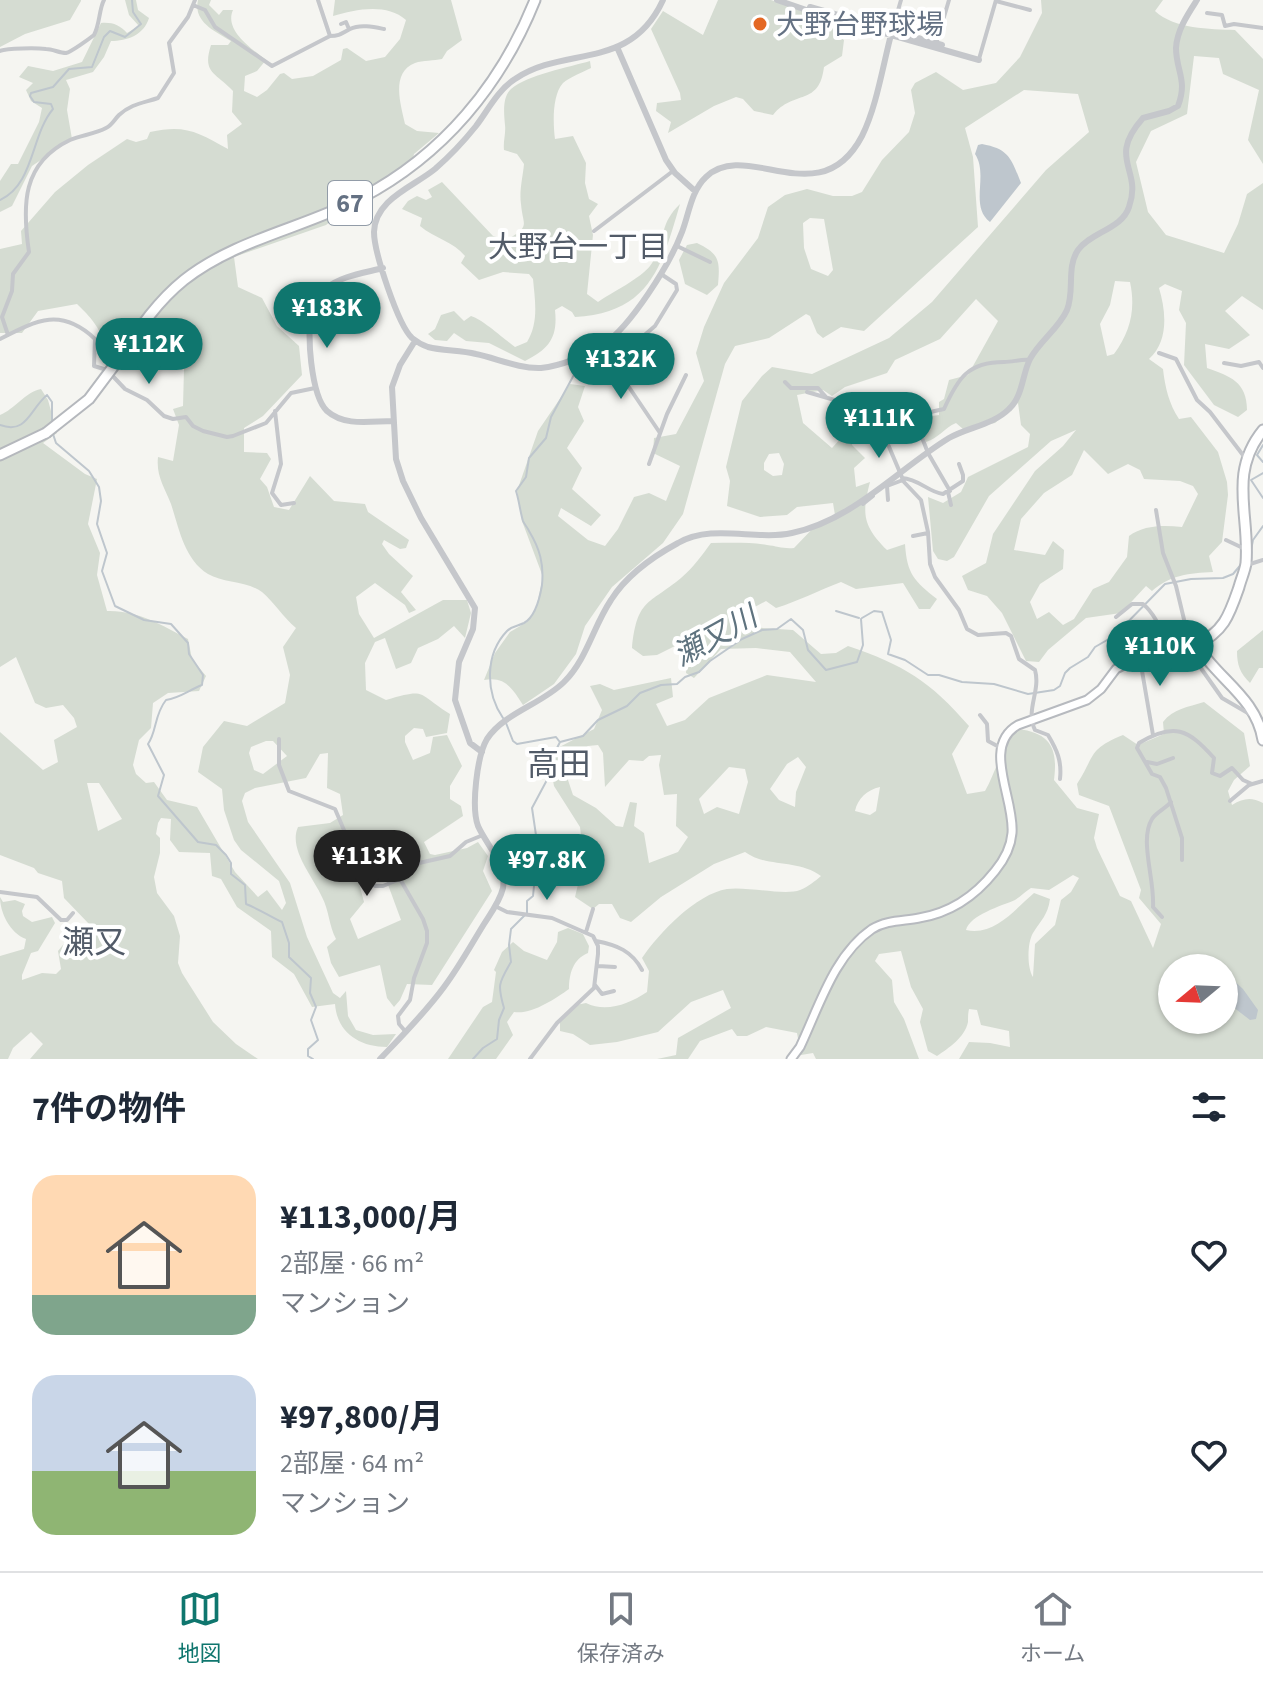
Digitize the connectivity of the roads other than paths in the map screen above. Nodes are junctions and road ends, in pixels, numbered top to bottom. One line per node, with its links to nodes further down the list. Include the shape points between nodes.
1 (104, 0): 24 (street, via 94,35 72,51)
2 (318, 0): 21 (street)
3 (535, 0): 54 (main road, 67, bridge, via 496,78 435,147 359,199 203,267 161,302 89,399 46,433)
4 (663, 0): 23 (street, via 648,25)
5 (777, 0): 20 (street)
6 (788, 0): 14 (street)
7 (827, 0): 14 (street)
8 (901, 0): 20 (street)
9 (949, 0): 22 (street)
10 (995, 0): 13 (street); 25 (street)
11 (1197, 0): 37 (street, via 1177,39 1183,79 1178,106 1147,116 1137,127 1124,153 1132,183 1128,211 1079,250 1071,267 1066,311)
12 (194, 2): 21 (street, via 215,27 272,66); 33 (street, via 169,43 174,73 158,98 137,103 110,126 72,139 42,159 27,192 29,252 13,274 2,317)
13 (1030, 10)
14 (823, 11): 20 (street)
15 (1207, 13): 17 (street, via 1222,15 1225,26)
16 (341, 24): 18 (street, via 346,22)
17 (1263, 28)
18 (349, 29): 19 (street); 21 (street)
19 (384, 29)
20 (892, 34): 22 (street); 27 (street, via 865,128 839,162 801,175 725,166)
21 (330, 36)
22 (935, 46): 25 (street)
23 (617, 47): 26 (street); 31 (street, via 525,73 507,85 444,161 383,206 374,237)
24 (0, 51)
25 (979, 58)
26 (673, 171): 27 (street); 28 (street)
27 (695, 191): 29 (street)
28 (594, 231)
29 (677, 246): 30 (street); 32 (street)
30 (710, 262)
31 (383, 268): 35 (street, via 401,324); 42 (street, via 334,283 318,297 310,320)
32 (661, 274): 35 (street, via 609,340 551,366 528,367); 51 (street, via 677,290 655,326 614,361)
33 (8, 335): 34 (street); 46 (street, via 48,320 72,322 95,339 94,366 107,370 161,414 186,417 203,431 233,436 266,423)
34 (0, 339)
35 (415, 341): 48 (street, via 392,387)
36 (1159, 353): 55 (street, via 1176,359 1197,400)
37 (1030, 360): 47 (street, via 984,363 959,378 944,409); 53 (street, via 1019,394 1006,412)
38 (1224, 363): 39 (street, via 1259,362)
39 (1263, 368)
40 (686, 375): 51 (street)
41 (785, 382): 44 (street, via 793,389 818,388)
42 (315, 388): 46 (street, via 291,393); 48 (street, via 319,401 340,419)
43 (807, 392): 44 (street)
44 (826, 397): 45 (street)
45 (838, 401): 47 (street, via 861,394 869,403 891,405); 49 (street, via 844,424 858,418 868,427)
46 (275, 411): 62 (street, via 281,464 272,493 281,505)
47 (900, 418): 49 (street); 53 (street, via 916,422)
48 (393, 421): 84 (street, via 403,481 475,608 473,629 459,662 455,700 470,743)
49 (885, 428): 58 (street)
50 (1263, 430): 55 (main road)
51 (660, 433): 56 (street)
52 (1263, 439): 55 (street)
53 (928, 453): 58 (street); 60 (street)
54 (0, 455)
55 (1247, 461): 69 (main road, via 1241,490)
56 (649, 464)
57 (959, 464): 60 (street, via 964,479)
58 (902, 477): 59 (street); 60 (street, via 940,494); 66 (street, via 921,500); 84 (street, via 816,526 780,535 703,534 672,546 620,587 584,657 565,681 497,729)
59 (887, 486): 61 (street); 63 (street)
60 (949, 491): 64 (street)
61 (888, 500)
62 (294, 503)
63 (863, 504)
64 (951, 505)
65 (1156, 510): 74 (street, via 1163,553)
66 (928, 533): 67 (street); 79 (street, via 935,577 967,629 978,635 1011,636 1019,659 1035,670)
67 (913, 536)
68 (1226, 540): 69 (street)
69 (1245, 549): 71 (main road)
70 (1263, 560): 71 (street)
71 (1245, 565): 74 (main road, via 1228,619 1218,633)
72 (1116, 617): 73 (street, via 1132,604 1143,604)
73 (1166, 643): 74 (main road); 79 (main road, via 1116,669 1087,700); 80 (street, via 1141,665)
74 (1193, 644): 75 (main road); 76 (street, via 1197,664)
75 (1226, 679): 76 (street); 78 (main road)
76 (1213, 686): 78 (street, via 1229,703)
77 (980, 715): 83 (street, via 988,727 988,741)
78 (1257, 718): 82 (main road)
79 (1030, 721): 83 (main road, via 1008,731); 87 (street, via 1057,750)
80 (1153, 735): 86 (street, via 1137,745); 89 (street, via 1185,731 1214,758 1212,773 1220,776 1232,768)
81 (279, 739): 94 (street, via 279,765 289,791 335,809)
82 (1263, 740)
83 (1001, 748): 112 (main road, via 1013,830 998,868 961,903 880,925 859,940 842,960)
84 (482, 752): 92 (street, via 475,810)
85 (1173, 758): 86 (street)
86 (1147, 762): 91 (street)
87 (1060, 779)
88 (1263, 781): 89 (street)
89 (1252, 784): 90 (street)
90 (1230, 801)
91 (1171, 802): 93 (street, via 1182,838); 101 (street, via 1152,819 1145,846 1153,907)
92 (483, 835): 96 (street, via 450,856 415,864); 98 (street, via 503,875)
93 (1182, 860)
94 (361, 870): 95 (street); 96 (street, via 373,885)
95 (350, 878)
96 (400, 879): 109 (street, via 427,931 410,1000 398,1016)
97 (0, 892): 100 (street, via 37,897 61,920)
98 (495, 905): 102 (street); 109 (street, via 442,989)
99 (593, 909): 102 (street)
100 (73, 913)
101 (1162, 917)
102 (586, 932): 103 (street)
103 (596, 941): 104 (street); 106 (street, via 625,950)
104 (598, 966): 105 (street); 107 (street)
105 (615, 967)
106 (642, 970)
107 (595, 985): 108 (street, via 602,994); 111 (street)
108 (614, 991)
109 (405, 1031): 110 (street)
110 (380, 1059)
111 (530, 1059)
112 (791, 1059)

